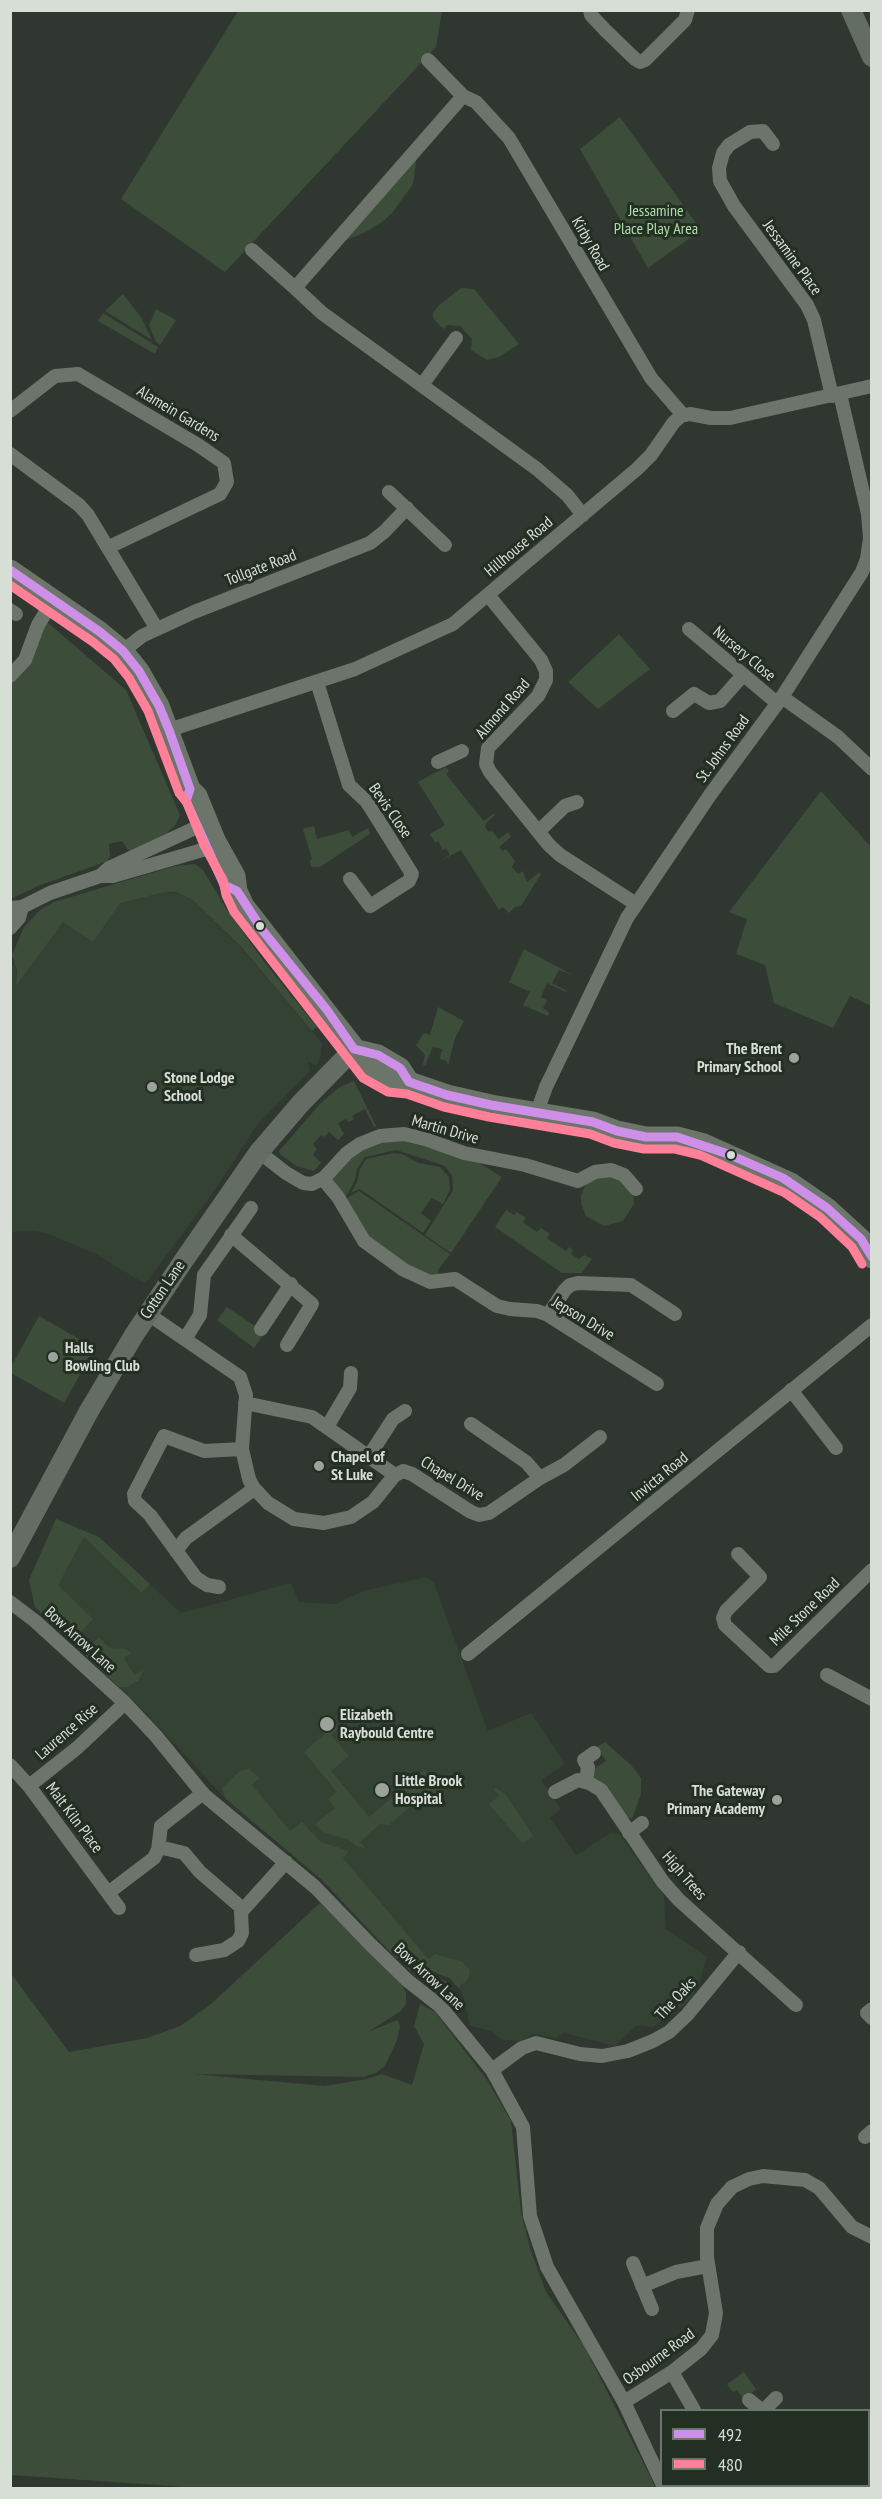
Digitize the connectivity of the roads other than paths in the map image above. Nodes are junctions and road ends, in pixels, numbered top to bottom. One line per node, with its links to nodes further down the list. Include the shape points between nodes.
1 (590, 10): 2 (street, via 639,62 685,20)
2 (688, 10)
3 (851, 10): 4 (main road)
4 (872, 57)
5 (428, 60): 6 (street, Kirby Road)
6 (463, 96): 9 (street); 15 (street, Kirby Road, via 490,114 514,145 651,378)
7 (773, 144): 13 (street, Jessamine Place, via 763,131 750,132 729,145 721,160 720,181 807,305)
8 (252, 250): 9 (street)
9 (295, 288): 11 (street, via 322,313)
10 (456, 338): 11 (street)
11 (422, 385): 19 (street, via 537,469)
12 (872, 386): 13 (street)
13 (836, 395): 15 (street, via 730,418); 31 (street, St. Johns Road, via 868,514 867,559 856,585)
14 (10, 411): 21 (street, Alamein Gardens, via 54,376 78,374 224,463 228,479 220,494)
15 (683, 415): 19 (street, Hillhouse Road, via 675,420 644,463)
16 (10, 454): 21 (street, via 79,505)
17 (388, 492): 18 (street)
18 (407, 508): 20 (street); 25 (street, Tollgate Road, via 370,543)
19 (584, 514): 23 (street, Hillhouse Road)
20 (445, 545)
21 (109, 547): 25 (street)
22 (10, 570): 24 (main road)
23 (488, 595): 30 (street, Hillhouse Road, via 440,631); 38 (street, Almond Road, via 546,671 543,688 485,756 490,772)
24 (54, 599): 27 (main road); 29 (street, via 40,620 25,660)
25 (157, 629): 27 (street, Tollgate Road)
26 (689, 629): 28 (street, Nursery Close)
27 (123, 651): 33 (main road, via 152,692)
28 (743, 675): 31 (street, Nursery Close); 32 (street, via 715,704 694,694)
29 (10, 676)
30 (317, 682): 33 (street, Hillhouse Road); 41 (street, Bevis Close, via 349,785 367,802 412,874 409,881 370,906)
31 (780, 700): 36 (street, Nursery Close, via 838,737); 42 (street, St. Johns Road)
32 (673, 711)
33 (168, 730): 39 (main road, via 190,789 186,801)
34 (462, 751): 35 (street)
35 (438, 762)
36 (872, 769)
37 (577, 802): 38 (street, via 565,806)
38 (538, 832): 42 (street, Almond Road, via 560,855)
39 (206, 835): 40 (street, via 109,868); 40 (street, via 112,876); 45 (main road, via 235,876 237,891 263,931)
40 (100, 876): 43 (street)
41 (350, 879)
42 (636, 904): 46 (street, St. Johns Road, via 602,966)
43 (16, 908): 44 (street, via 19,918)
44 (10, 928)
45 (354, 1048): 46 (main road, via 378,1055 400,1068 409,1082 447,1095); 47 (main road, Cotton Lane)
46 (537, 1112): 52 (main road, via 646,1137 676,1137 704,1144 783,1178)
47 (259, 1152): 48 (street, via 303,1183); 55 (main road, Cotton Lane)
48 (323, 1179): 49 (street, Martin Drive, via 356,1146 377,1136 397,1134 578,1181 595,1172 611,1170 624,1175); 57 (street, Jepson Drive, via 364,1241 404,1270 430,1282 458,1280 497,1306)
49 (636, 1189)
50 (251, 1208): 51 (street)
51 (231, 1235): 54 (street); 60 (street, via 203,1276 200,1315)
52 (866, 1241): 53 (main road)
53 (872, 1258)
54 (291, 1284): 59 (street); 61 (street, via 312,1304)
55 (148, 1314): 60 (street, Chapel Drive); 78 (main road, Cotton Lane, via 89,1411)
56 (675, 1314): 57 (street, via 631,1285 578,1283 564,1291)
57 (548, 1315): 63 (street, Jepson Drive)
58 (872, 1325): 64 (street, Invicta Road)
59 (261, 1329)
60 (185, 1339): 65 (street, Chapel Drive, via 237,1374 245,1388)
61 (287, 1345)
62 (351, 1373): 68 (street, via 350,1388)
63 (657, 1384)
64 (791, 1390): 70 (street); 82 (street, Invicta Road)
65 (245, 1403): 68 (street, via 306,1415); 71 (street, Chapel Drive)
66 (405, 1411): 72 (street, via 393,1419)
67 (471, 1424): 74 (street, via 526,1462)
68 (327, 1428): 72 (street)
69 (600, 1437): 74 (street)
70 (836, 1448)
71 (242, 1449): 75 (street, Chapel Drive); 76 (street, via 204,1451 167,1436 161,1440 134,1494 135,1501)
72 (369, 1456): 73 (street)
73 (395, 1475): 74 (street, Chapel Drive, via 409,1472 479,1515 489,1513); 75 (street, Chapel Drive, via 368,1507 329,1523 287,1516)
74 (540, 1478)
75 (254, 1489): 76 (street, via 186,1538)
76 (176, 1551): 80 (street, via 196,1578)
77 (738, 1554): 79 (street, Mile Stone Road, via 765,1582 726,1611 723,1618 769,1666 774,1666)
78 (10, 1558)
79 (872, 1570)
80 (219, 1587)
81 (10, 1602): 85 (street, Bow Arrow Lane)
82 (468, 1654)
83 (838, 1675): 84 (street)
84 (872, 1700)
85 (125, 1703): 89 (street, Laurence Rise); 91 (street, Bow Arrow Lane)
86 (594, 1753): 88 (street, via 584,1760 588,1767)
87 (10, 1765): 89 (street, Malt Kiln Place)
88 (586, 1782): 90 (street, via 572,1781); 93 (street, High Trees, via 601,1790)
89 (29, 1786): 96 (street, Malt Kiln Place)
90 (555, 1792)
91 (203, 1793): 94 (street, via 162,1825); 95 (street, Bow Arrow Lane)
92 (642, 1823): 93 (street)
93 (628, 1833): 99 (street, High Trees, via 679,1900)
94 (159, 1847): 96 (street, via 153,1859); 98 (street, via 182,1852)
95 (286, 1862): 98 (street); 104 (street, Bow Arrow Lane, via 408,1981 440,2006)
96 (108, 1893): 97 (street, Malt Kiln Place)
97 (119, 1908)
98 (243, 1909): 100 (street, via 238,1941 224,1950)
99 (739, 1952): 101 (street, High Trees); 104 (street, The Oaks, via 687,2015 654,2041 603,2056 536,2043 522,2048)
100 (196, 1955)
101 (796, 2005)
102 (872, 2009): 103 (street, via 867,2013)
103 (872, 2018)
104 (492, 2070): 112 (street, Bow Arrow Lane, via 523,2127 530,2216 547,2267)
105 (872, 2237): 107 (street, Osbourne Road, via 849,2225 812,2183 787,2176 760,2176 732,2187 717,2204 707,2231)
106 (633, 2263): 108 (street)
107 (708, 2266): 108 (street, via 671,2274); 110 (street, Osbourne Road, via 716,2313 713,2333 701,2349)
108 (642, 2286): 109 (street)
109 (652, 2309)
110 (672, 2372): 112 (street, Osbourne Road); 114 (street)
111 (749, 2400): 113 (street)
112 (624, 2402): 115 (street, Bow Arrow Lane)
113 (768, 2405)
114 (693, 2409)
115 (660, 2480)

